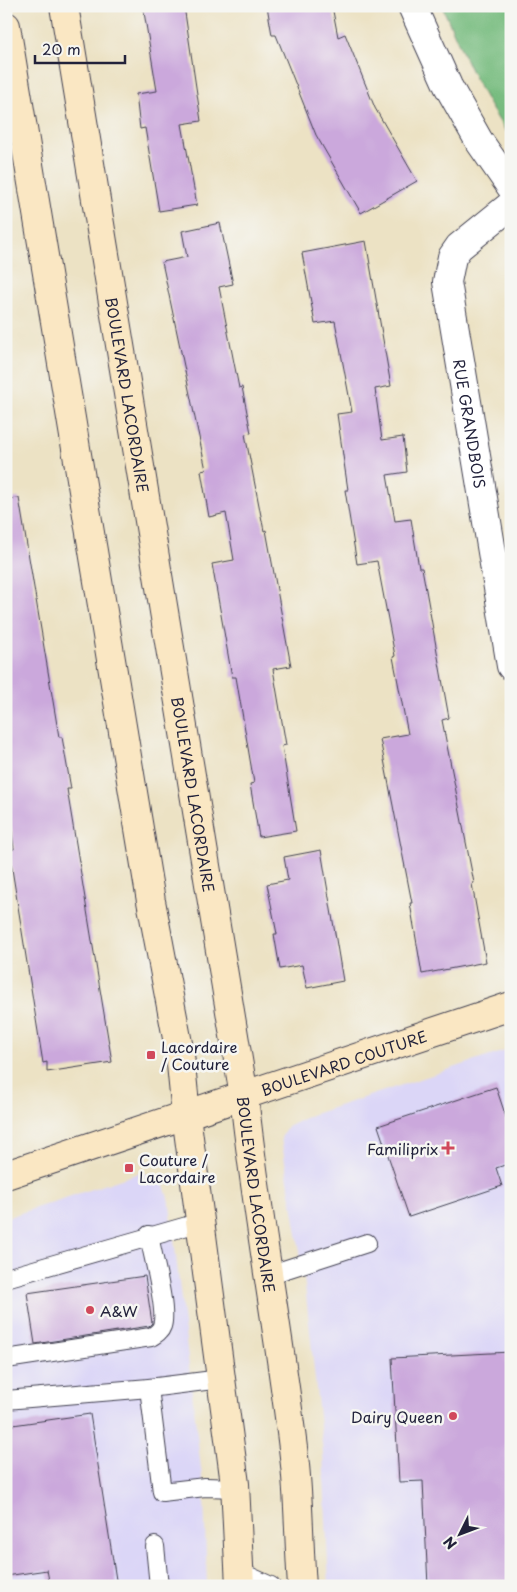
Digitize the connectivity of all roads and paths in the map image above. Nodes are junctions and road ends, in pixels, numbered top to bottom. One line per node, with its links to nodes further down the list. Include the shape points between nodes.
1 (64, 6): 8 (main road, BOULEVARD LACORDAIRE)
2 (412, 6): 4 (street, via 453,94 479,141)
3 (6, 26): 9 (main road, via 151,901 180,1054)
4 (511, 187)
5 (511, 205): 6 (street, RUE GRANDBOIS, via 459,247 452,257 447,282)
6 (511, 666)
7 (511, 1006): 8 (main road, BOULEVARD COUTURE)
8 (244, 1096): 9 (main road, BOULEVARD COUTURE); 14 (main road, BOULEVARD LACORDAIRE)
9 (186, 1115): 10 (main road, BOULEVARD COUTURE); 11 (main road)
10 (6, 1175)
11 (201, 1222): 12 (lane); 17 (main road)
12 (149, 1235): 15 (lane); 16 (lane, via 163,1309 163,1324 159,1332 151,1337)
13 (367, 1243): 14 (lane)
14 (268, 1275): 25 (main road, BOULEVARD LACORDAIRE, via 295,1467)
15 (6, 1278)
16 (6, 1359)
17 (221, 1379): 18 (lane); 20 (main road)
18 (149, 1388): 19 (lane); 20 (lane, via 162,1492 205,1487)
19 (6, 1400)
20 (236, 1488): 22 (main road)
21 (155, 1546): 23 (lane)
22 (240, 1579): 24 (lane)
23 (159, 1586)
24 (271, 1586)
25 (302, 1586)

